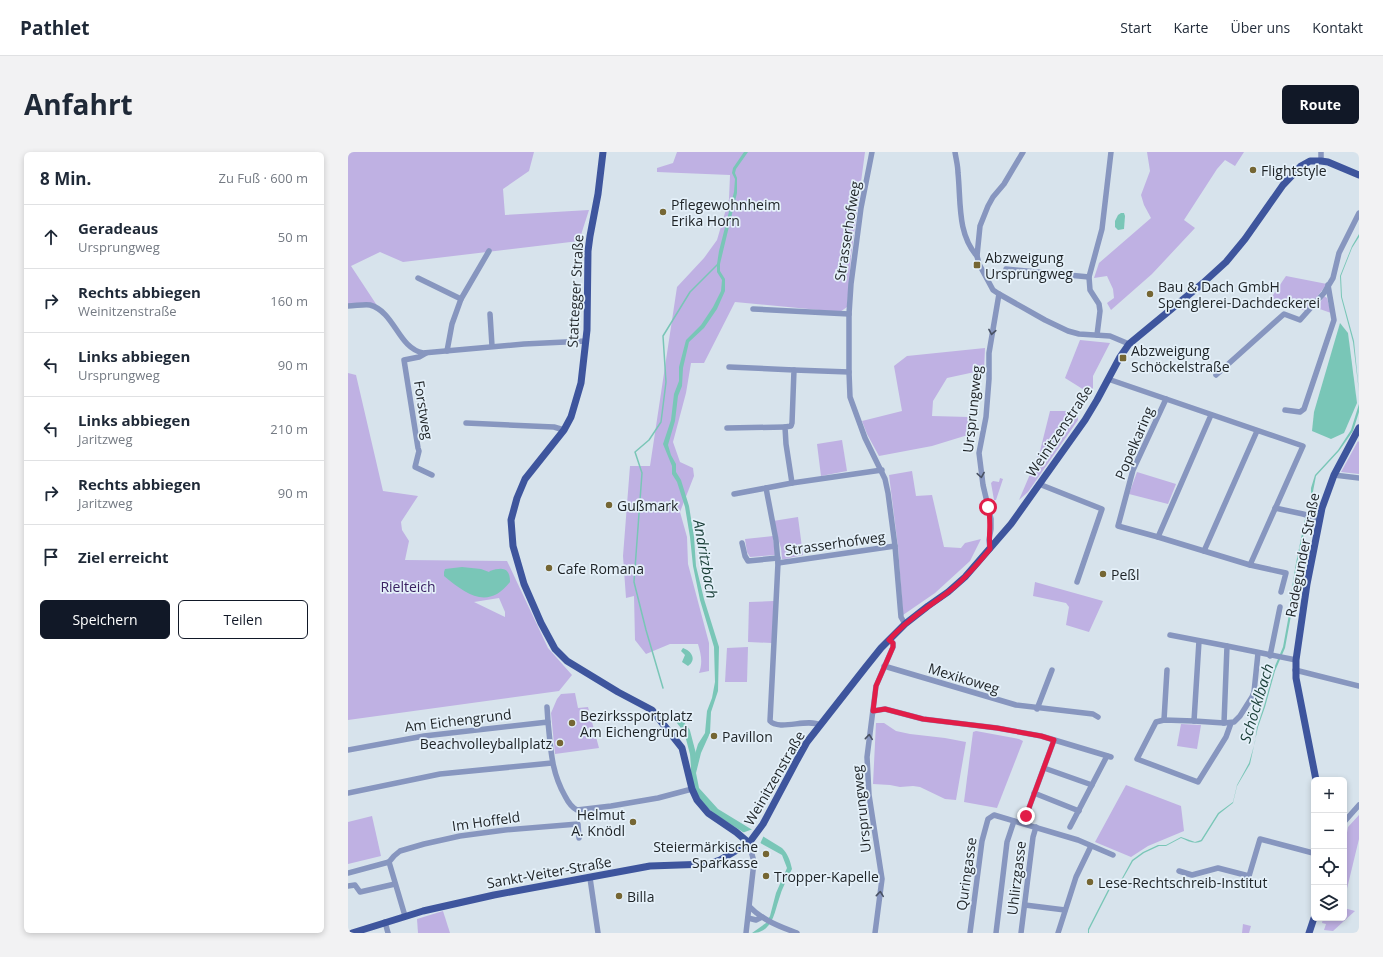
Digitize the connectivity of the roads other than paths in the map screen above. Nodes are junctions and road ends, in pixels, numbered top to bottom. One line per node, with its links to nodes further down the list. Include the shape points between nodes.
1 (603, 152): 23 (main road, Stattegger Straße, via 588,251)
2 (872, 152): 21 (street, Strasserhofweg, via 854,254)
3 (955, 152): 11 (street, via 965,237)
4 (1023, 152): 11 (street, via 985,210 980,226)
5 (1111, 152): 13 (street, via 1102,229)
6 (1321, 152): 7 (street)
7 (1321, 161): 8 (main road); 24 (main road, Weinitzenstraße, via 1310,161 1301,166 1283,185 1226,262)
8 (1359, 175)
9 (1359, 213): 15 (street, via 1339,253 1333,278)
10 (489, 252): 17 (street)
11 (977, 256): 16 (street, via 993,290)
12 (1006, 269): 13 (street)
13 (1089, 277): 22 (street, via 1090,290 1099,304 1100,311)
14 (418, 278): 17 (street)
15 (1328, 285): 31 (street, via 1300,320 1284,314); 34 (street, via 1334,320 1304,409 1300,412)
16 (999, 294): 22 (street, via 1068,331); 55 (street, Ursprungweg, one-way to 55, via 989,353 986,417 979,453 985,498 990,514)
17 (461, 299): 26 (street, via 452,324)
18 (348, 306): 27 (street, via 369,305 378,309 411,348)
19 (753, 309): 21 (street)
20 (490, 314): 25 (street)
21 (849, 314): 30 (street, Strasserhofweg)
22 (1097, 336): 24 (street, via 1110,336)
23 (586, 341): 25 (street, Forstweg); 40 (main road, Stattegger Straße, via 581,383 571,417)
24 (1129, 344): 32 (main road, Weinitzenstraße)
25 (492, 346): 26 (street, Forstweg)
26 (447, 351): 27 (street, Forstweg)
27 (426, 353): 43 (street, Forstweg, via 404,360 418,448 414,466)
28 (729, 367): 29 (street)
29 (794, 370): 30 (street); 37 (street, via 792,423)
30 (849, 372): 42 (street, Strasserhofweg, via 850,397 865,438)
31 (1216, 375)
32 (1108, 379): 33 (street, Popelkaring); 47 (main road, Weinitzenstraße, via 1085,420)
33 (1166, 399): 35 (street, Popelkaring); 52 (street, Popelkaring, via 1133,470 1118,526)
34 (1285, 410)
35 (1211, 415): 41 (street, Popelkaring); 52 (street)
36 (466, 423): 40 (street, via 554,427)
37 (785, 427): 38 (street); 46 (street)
38 (727, 428)
39 (1359, 428): 44 (main road, Radegunder Straße)
40 (564, 430): 92 (main road, Stattegger Straße, via 525,479 511,520 515,554 524,584 555,649 567,661 650,708 660,718 682,748)
41 (1257, 430): 50 (street, Popelkaring, via 1303,446); 56 (street)
42 (882, 470): 46 (street); 54 (street, Strasserhofweg, via 888,493)
43 (432, 475)
44 (1334, 475): 45 (street); 51 (main road, Radegunder Straße)
45 (1359, 478)
46 (792, 483): 48 (street)
47 (1039, 484): 55 (main road, Weinitzenstraße); 59 (street, via 1102,509)
48 (766, 488): 49 (street); 57 (street, Strasserhofweg)
49 (734, 494)
50 (1275, 508): 51 (street); 58 (street, Popelkaring)
51 (1317, 517): 70 (main road, Radegunder Straße)
52 (1158, 537): 56 (street, Popelkaring)
53 (742, 543): 57 (street, Strasserhofweg, via 744,556 748,561)
54 (895, 546): 57 (street, Strasserhofweg); 62 (street, Strasserhofweg, via 901,617)
55 (990, 549): 62 (main road, Weinitzenstraße, via 965,577)
56 (1204, 551): 58 (street, Popelkaring)
57 (778, 560): 66 (street, Strasserhofweg)
58 (1250, 565): 60 (street, Popelkaring, via 1286,574)
59 (1077, 582)
60 (1281, 592)
61 (1280, 608): 69 (street)
62 (905, 624): 64 (main road, Weinitzenstraße)
63 (1170, 634): 65 (street)
64 (889, 640): 71 (street, Ursprungweg, via 893,647); 85 (main road, Weinitzenstraße)
65 (1199, 641): 67 (street); 82 (street)
66 (774, 645): 85 (street, Weinitzenstraße, via 771,722 779,725)
67 (1227, 646): 68 (street); 83 (street)
68 (1258, 653): 69 (street); 84 (street, via 1252,697 1237,720)
69 (1272, 656): 70 (street)
70 (1296, 660): 74 (main road, Radegunder Straße)
71 (884, 666): 77 (street, Mexikoweg, via 1001,701); 78 (street, Ursprungweg, via 876,686)
72 (1052, 670): 77 (street)
73 (1167, 670): 80 (street)
74 (1295, 670): 75 (street); 90 (main road, Radegunder Straße)
75 (1359, 686)
76 (547, 707): 81 (street)
77 (1037, 709): 79 (street, Mexikoweg, via 1093,714)
78 (872, 713): 86 (street, via 885,709 923,719 997,728); 126 (street, Ursprungweg, one-way to 78, via 882,879 868,795 867,757)
79 (1098, 717)
80 (1164, 720): 82 (street); 84 (street, via 1156,722 1137,759 1198,782 1226,737)
81 (548, 722): 87 (street, Am Eichengrund, via 424,736); 88 (street)
82 (1194, 722): 83 (street)
83 (1224, 723): 84 (street)
84 (1231, 723)
85 (820, 725): 103 (main road, Weinitzenstraße, via 796,760 768,815)
86 (1054, 740): 89 (street); 91 (street, via 1109,756)
87 (348, 750)
88 (552, 763): 92 (street, via 558,784 571,806 577,810 652,799); 93 (street, via 440,774)
89 (1044, 768): 91 (street); 94 (street)
90 (1315, 777)
91 (1092, 785): 96 (street)
92 (692, 789): 103 (main road, Stattegger Straße, via 708,813)
93 (348, 793)
94 (1034, 793): 96 (street); 97 (street)
95 (1359, 805): 98 (street)
96 (1079, 811): 101 (street)
97 (1026, 816)
98 (1347, 819)
99 (1014, 821): 100 (street); 127 (street, Quringasse, via 994,815 988,820 982,842); 128 (street, via 1007,842)
100 (1036, 827): 104 (street); 113 (street, Uhlirzgasse)
101 (1070, 827)
102 (580, 838): 107 (street, Im Hoffeld, via 578,824 505,830 424,844 400,851)
103 (751, 841): 110 (main road, Sankt-Veiter-Straße, via 720,860 708,864 650,866); 114 (street, via 754,862)
104 (1091, 846): 106 (street); 115 (street, via 1078,873)
105 (1311, 852): 108 (street, via 1260,839 1250,876 1218,868 1192,875)
106 (1113, 855)
107 (389, 862): 109 (street, Im Hoffeld); 111 (street)
108 (1179, 871)
109 (348, 873)
110 (590, 878): 116 (main road, Sankt-Veiter-Straße, via 494,895); 123 (street)
111 (395, 884): 112 (street, via 360,892 355,885); 116 (street)
112 (348, 886)
113 (1025, 905): 115 (street); 129 (street, Uhlirzgasse)
114 (750, 907): 117 (street); 118 (street)
115 (1066, 910): 130 (street)
116 (405, 916): 120 (main road, Sankt-Veiter-Straße)
117 (748, 918): 118 (street); 124 (street)
118 (764, 918): 125 (street)
119 (1313, 921): 131 (main road)
120 (385, 922): 121 (main road, Sankt-Veiter-Straße); 122 (street)
121 (352, 933)
122 (388, 933)
123 (598, 933)
124 (746, 933)
125 (798, 933)
126 (875, 933)
127 (970, 933)
128 (996, 933)
129 (1021, 933)
130 (1058, 933)
131 (1309, 933)

